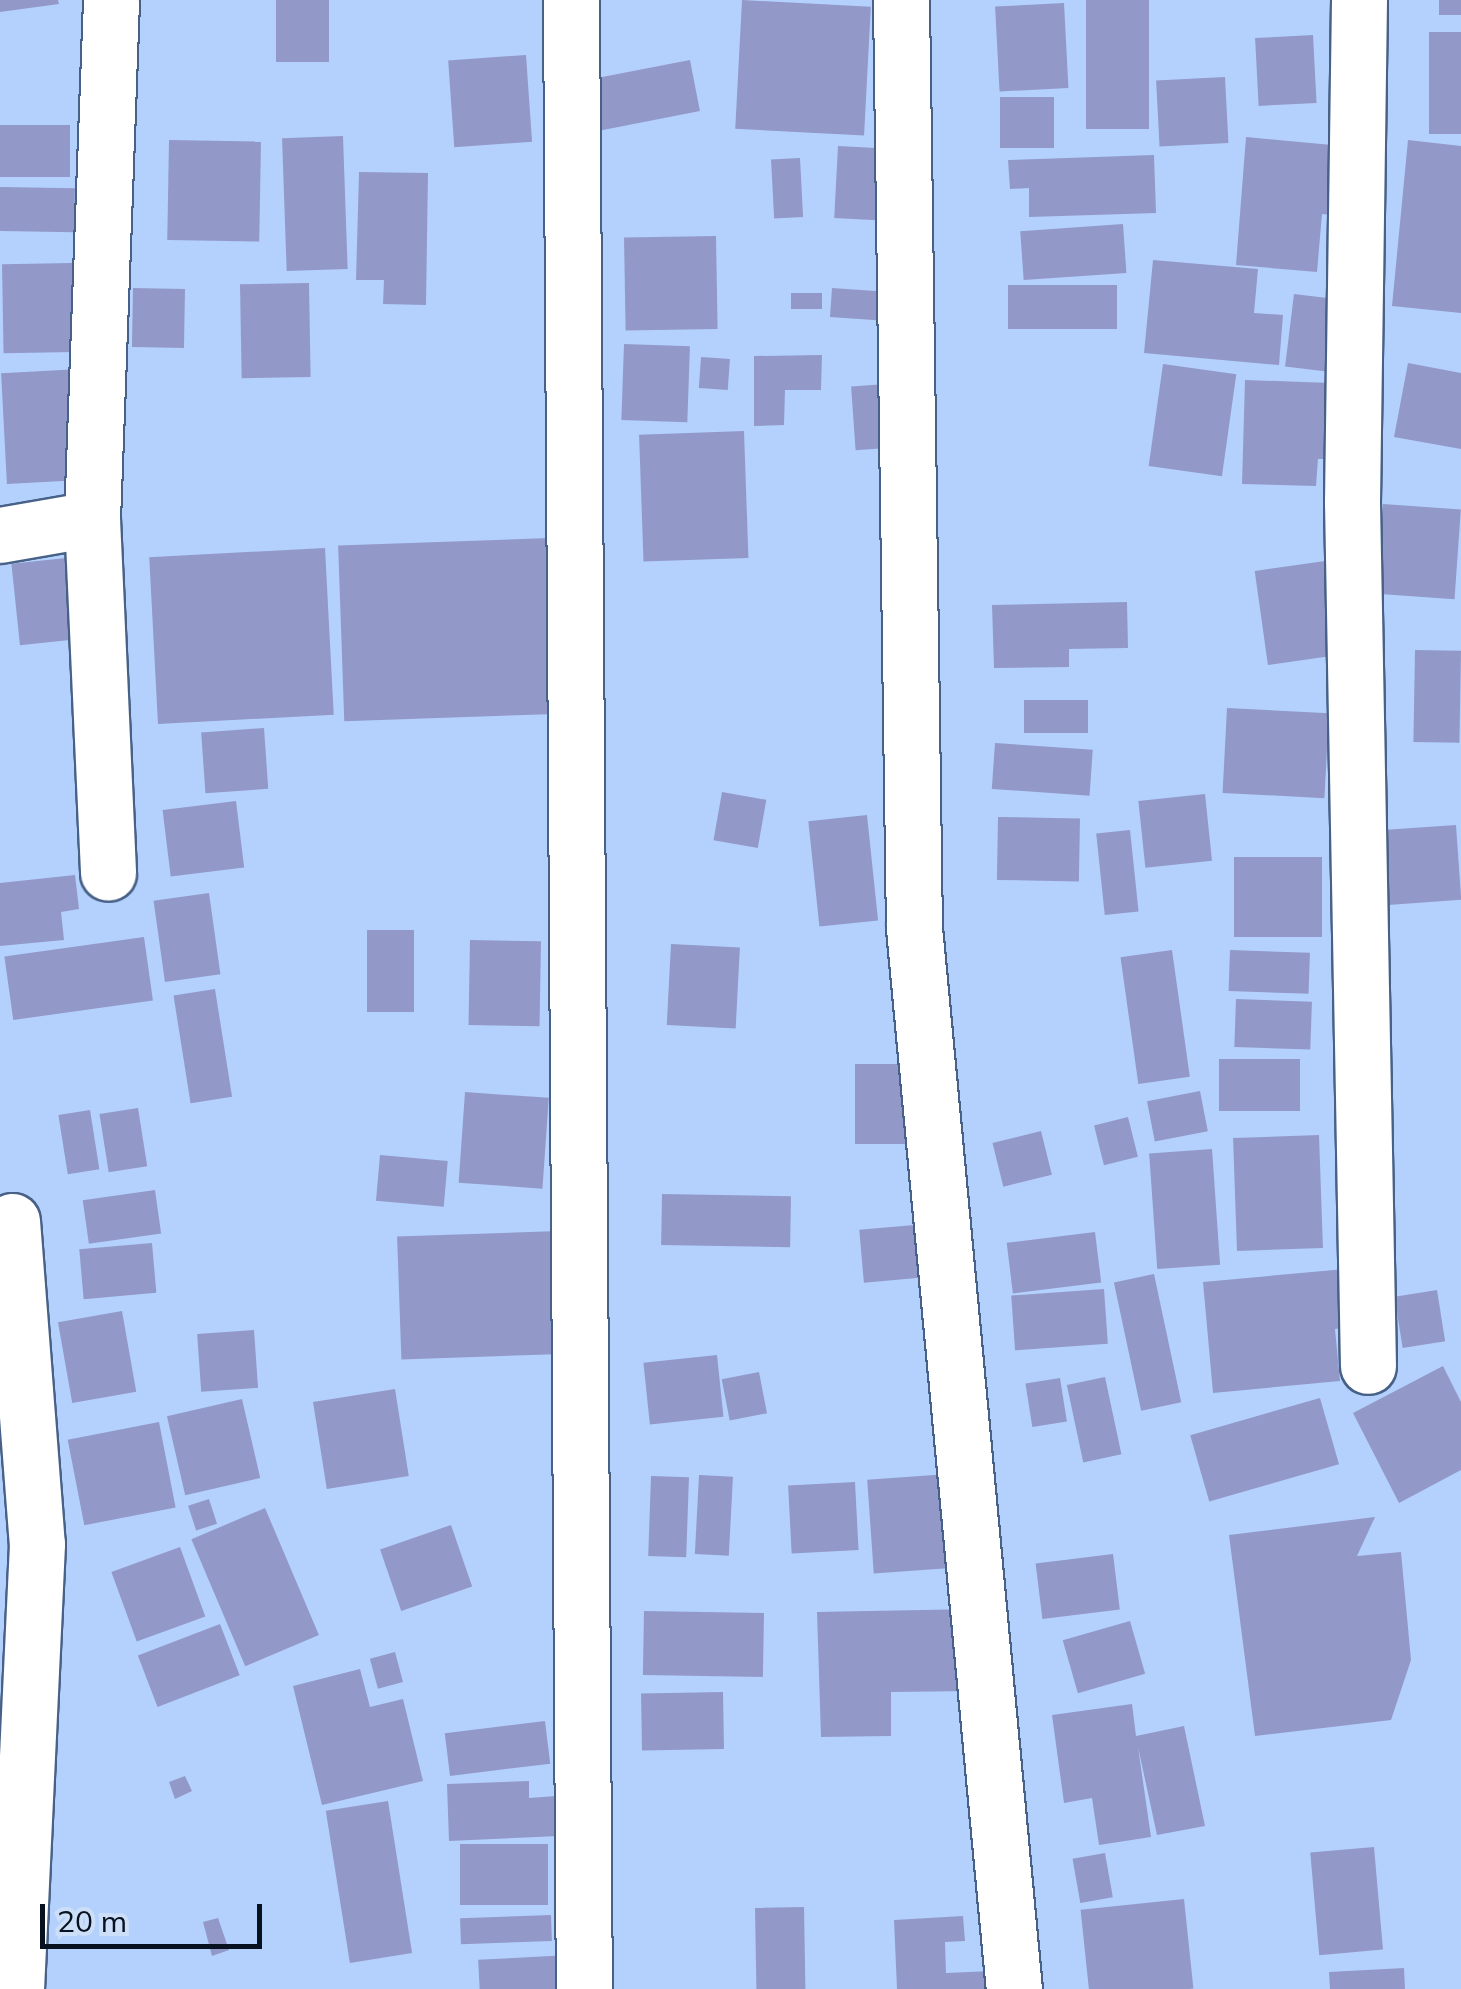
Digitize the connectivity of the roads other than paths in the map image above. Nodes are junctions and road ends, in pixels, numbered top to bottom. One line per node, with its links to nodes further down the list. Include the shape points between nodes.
1 (112, 0): 5 (street)
2 (571, 0): 11 (street)
3 (900, 0): 12 (street, via 914,928)
4 (1359, 0): 9 (street, via 1352,502)
5 (92, 519): 6 (street); 7 (street)
6 (0, 535)
7 (108, 872)
8 (12, 1222): 10 (street, via 38,1544)
9 (1368, 1366)
10 (16, 1989)
11 (584, 1989)
12 (1014, 1989)

